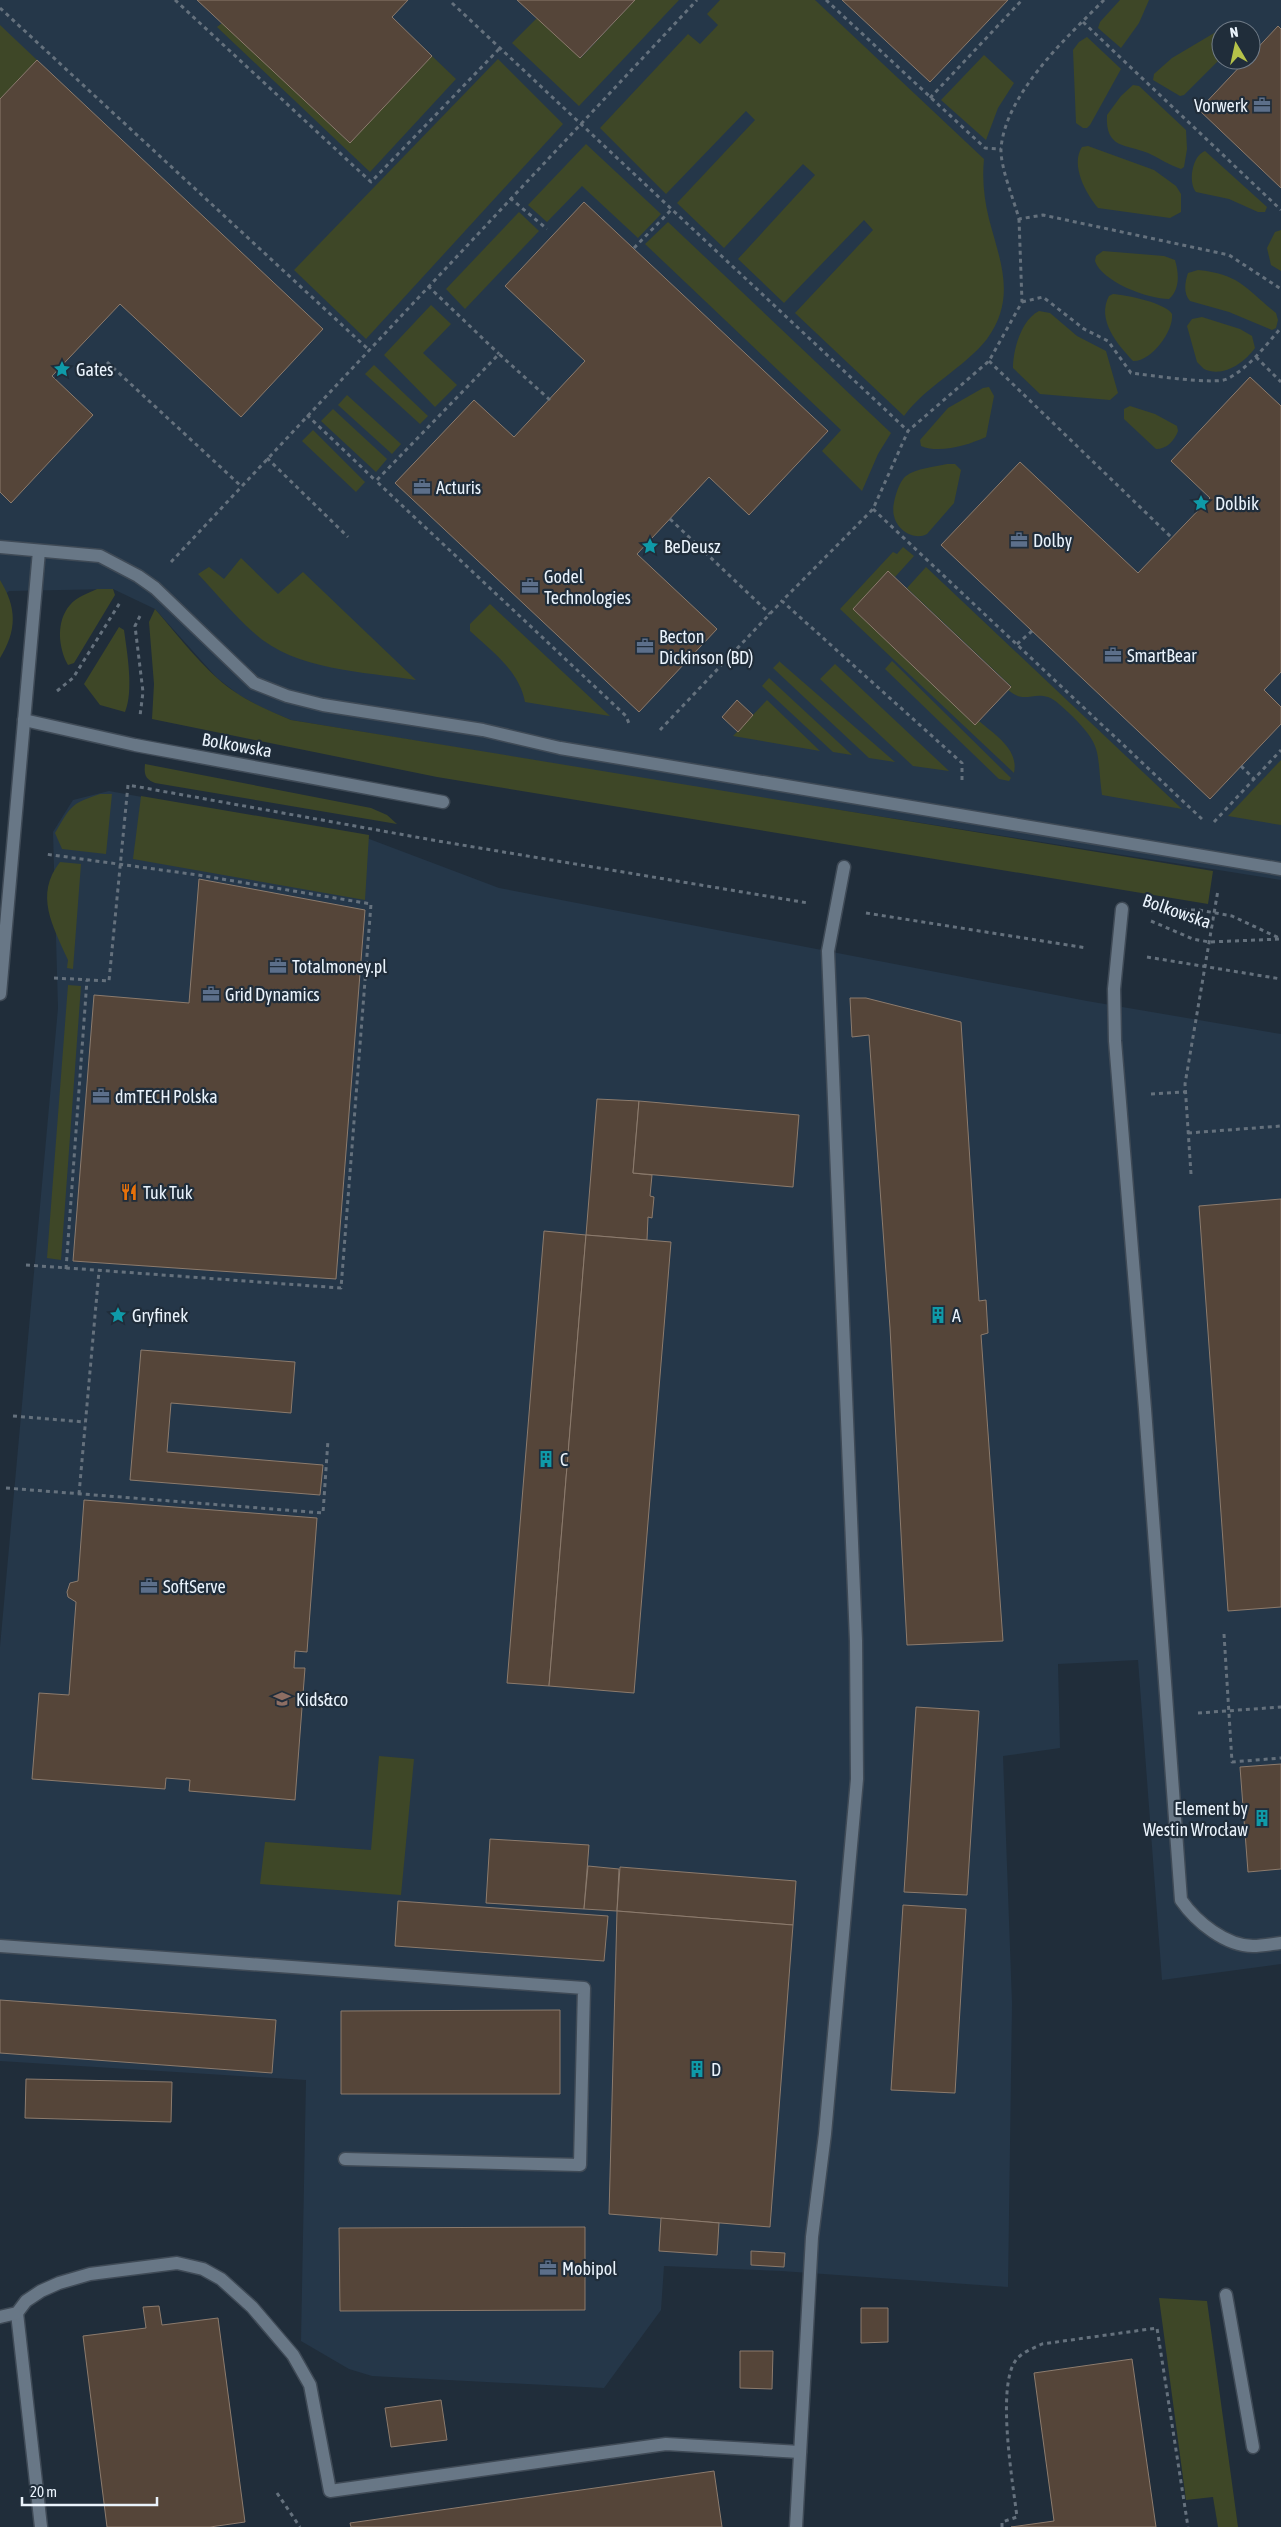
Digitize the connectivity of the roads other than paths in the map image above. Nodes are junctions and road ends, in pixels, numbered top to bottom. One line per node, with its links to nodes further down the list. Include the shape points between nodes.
1 (0, 547): 2 (street)
2 (38, 551): 3 (street); 6 (street, via 100,556 138,576 155,588 254,683 287,696 323,705 483,730 560,748)
3 (24, 720): 4 (street, Bolkowska); 8 (street)
4 (443, 802)
5 (844, 866): 16 (street, via 828,951 856,1641 857,1779 825,2134 812,2237)
6 (1281, 869)
7 (1122, 910): 9 (street, via 1114,989 1115,1041 1182,1900 1206,1925 1230,1941 1253,1946)
8 (0, 994)
9 (1281, 1943)
10 (0, 1946): 11 (street, via 584,1988 580,2165)
11 (345, 2160)
12 (1226, 2295): 15 (street)
13 (17, 2313): 14 (street); 16 (street, via 41,2291 59,2282 90,2274 177,2263 203,2269 222,2279 252,2307 292,2355 310,2385 330,2491 666,2444); 17 (street)
14 (0, 2317)
15 (1253, 2448)
16 (800, 2452): 18 (street)
17 (41, 2527)
18 (796, 2527)

